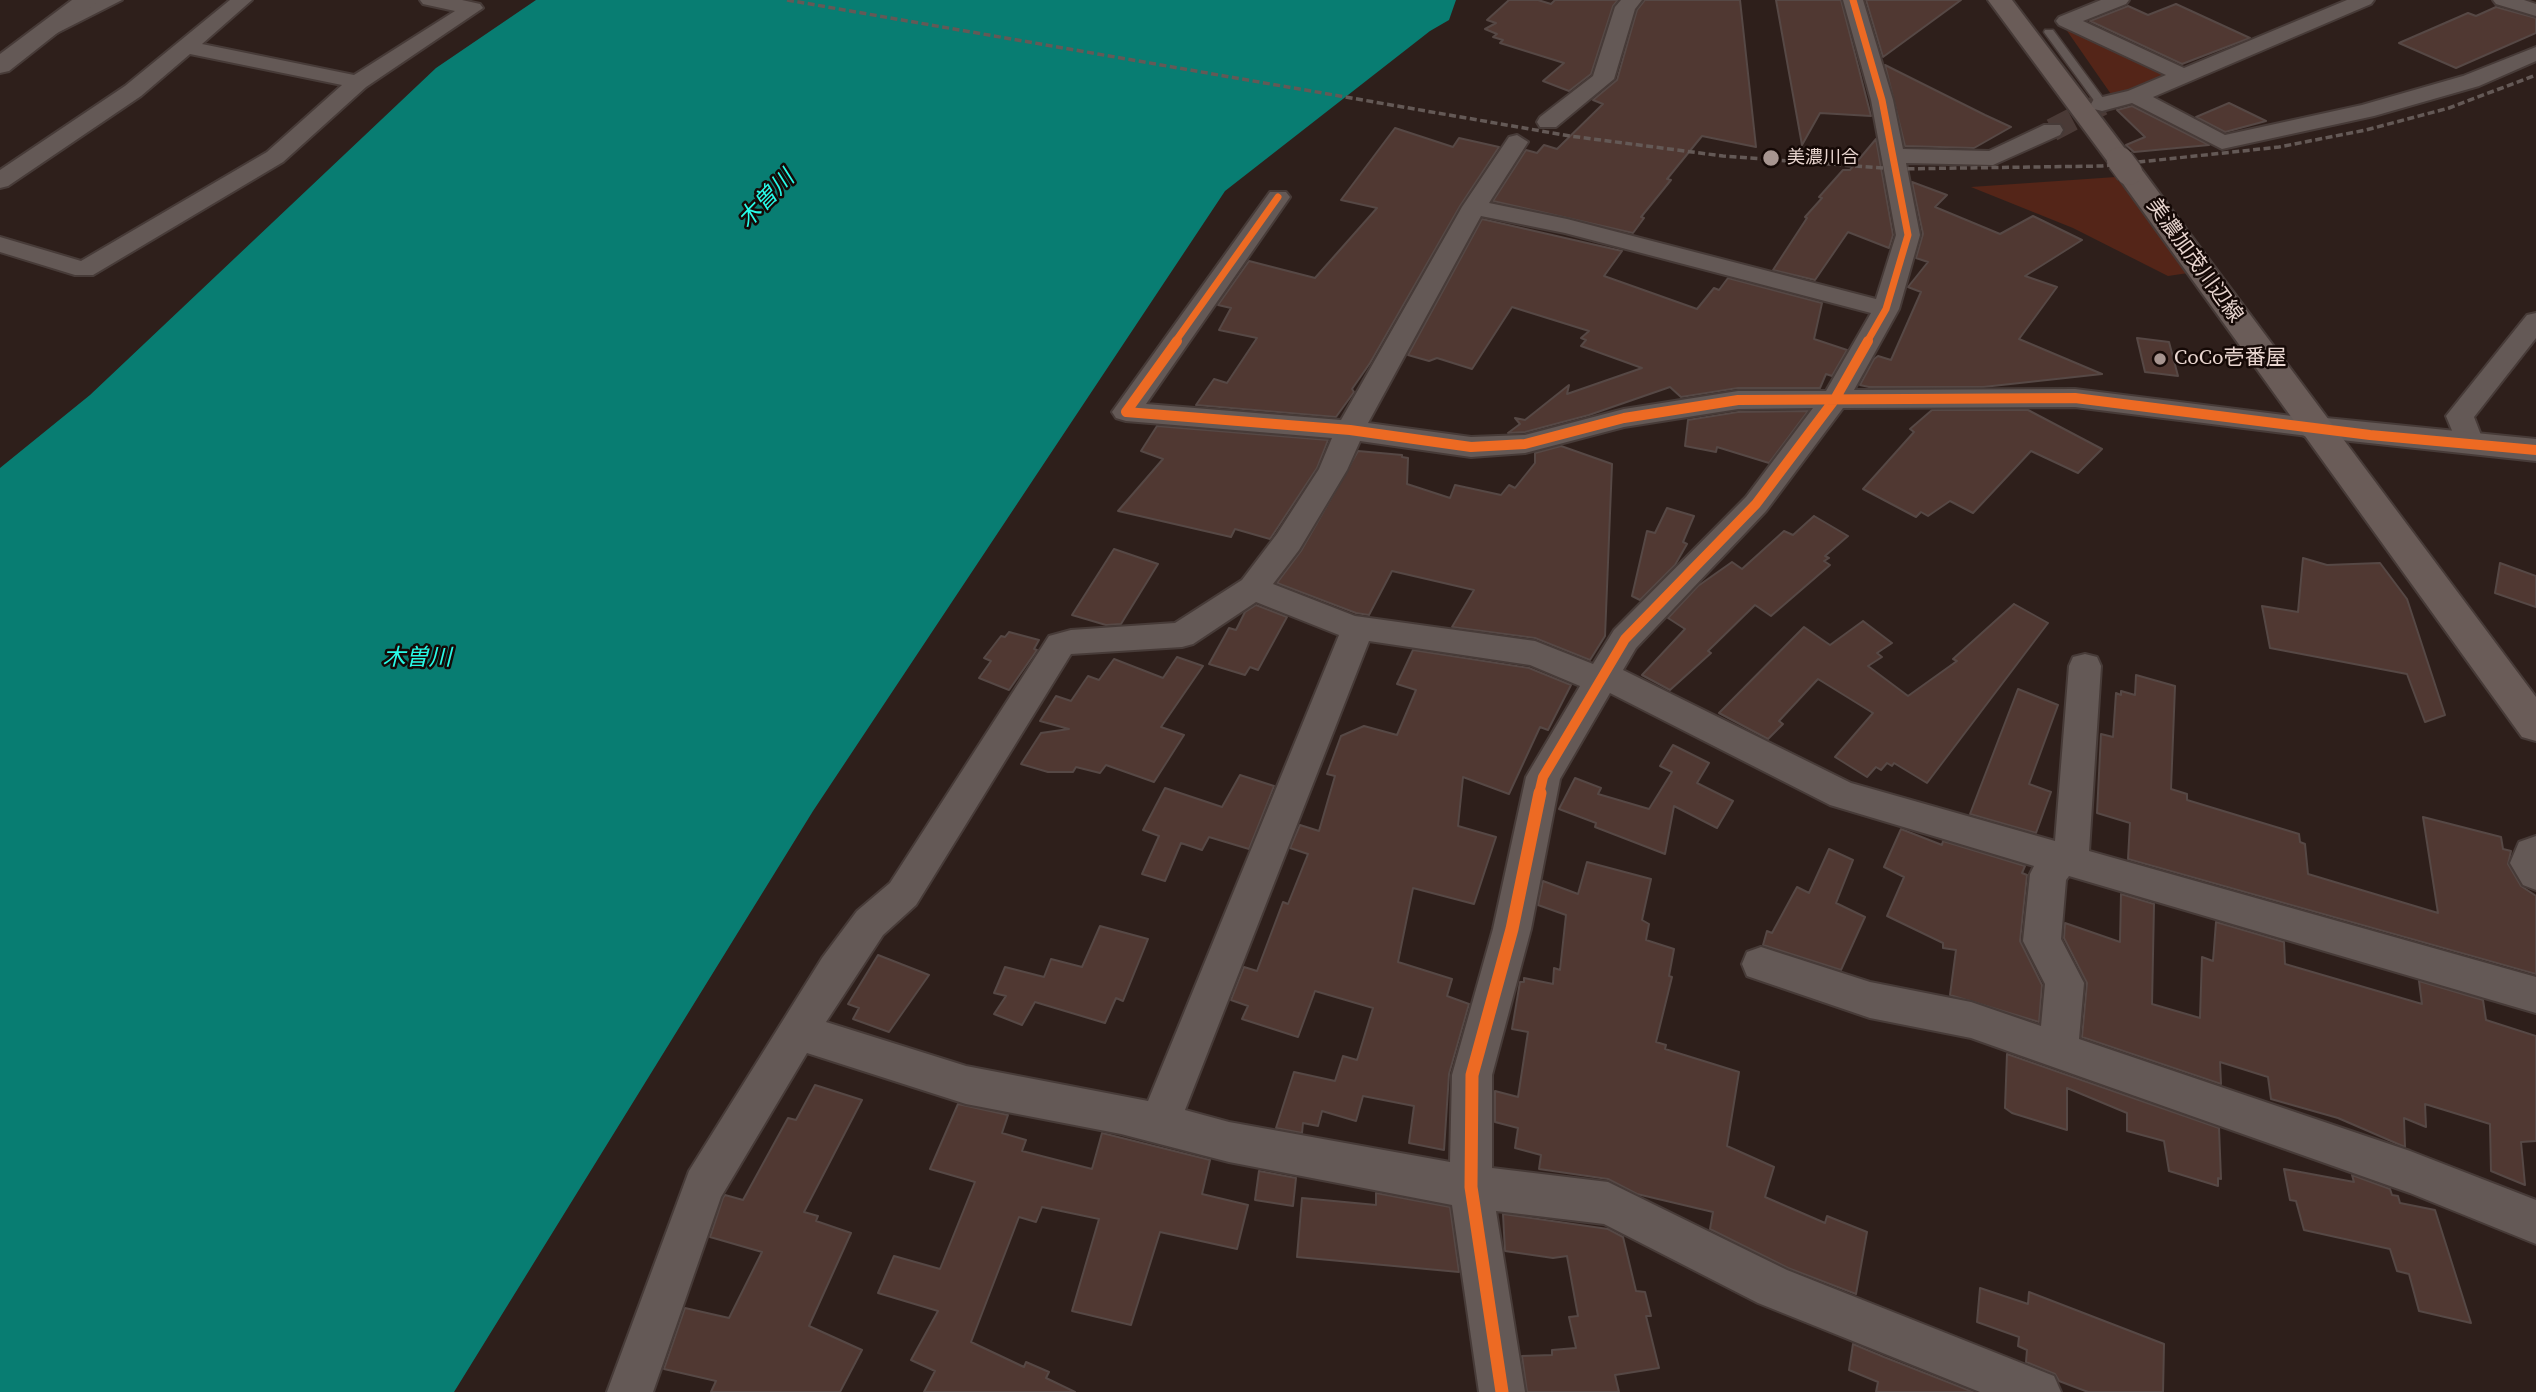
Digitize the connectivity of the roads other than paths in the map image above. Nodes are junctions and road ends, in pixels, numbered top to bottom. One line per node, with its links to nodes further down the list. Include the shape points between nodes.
1 (62, 0): 13 (street)
2 (87, 0): 13 (street)
3 (112, 0): 13 (street)
4 (242, 0): 15 (street)
5 (430, 0): 19 (street, via 473,8)
6 (1632, 0): 22 (street, via 1625,7 1603,79)
7 (1853, 0): 25 (street)
8 (2000, 0): 33 (main road, 美濃加茂川辺線)
9 (2119, 0): 18 (street, via 2066,21)
10 (2364, 0): 18 (street)
11 (2503, 0): 12 (street)
12 (2536, 10)
13 (46, 31): 17 (street)
14 (2049, 32): 21 (lane)
15 (186, 47): 19 (street); 26 (street, via 77,132)
16 (2536, 53): 20 (street, via 2471,82 2366,111 2222,142)
17 (0, 66)
18 (2181, 74): 20 (street)
19 (358, 82): 29 (street, via 275,157 84,270)
20 (2135, 96): 21 (street)
21 (2102, 104)
22 (1548, 122)
23 (2052, 130): 25 (street, via 1993,158)
24 (1517, 142): 28 (street)
25 (1894, 156): 30 (street, via 1908,235)
26 (0, 181)
27 (1278, 197): 34 (street, via 1126,412)
28 (1474, 207): 30 (street); 34 (street)
29 (0, 244)
30 (1886, 309): 32 (street)
31 (2536, 321): 35 (street, via 2460,416)
32 (1835, 399): 33 (street, via 2075,398); 34 (street, via 1738,400 1624,418 1525,444 1471,447); 40 (street, via 1756,504 1625,639)
33 (2316, 428): 35 (street); 41 (main road, 美濃加茂川辺線)
34 (1350, 430): 37 (street, via 1333,470)
35 (2470, 443): 36 (street)
36 (2536, 450)
37 (1253, 588): 38 (street); 47 (street, via 1182,635 1060,645 902,894 870,923)
38 (1358, 628): 40 (street, via 1535,653); 49 (street)
39 (2085, 666): 43 (street, via 2072,849)
40 (1600, 677): 43 (street, via 1842,795); 50 (street, via 1544,778 1512,929 1472,1074)
41 (2536, 726)
42 (2536, 851): 44 (street, via 2528,863)
43 (2065, 858): 46 (street); 48 (street, via 2048,874 2042,941 2065,982)
44 (2536, 874)
45 (1761, 964): 48 (street, via 1870,1000 1971,1020)
46 (2536, 995)
47 (799, 1032): 49 (street, via 966,1085); 52 (street, via 704,1186)
48 (2058, 1050): 51 (street, via 2410,1172)
49 (1159, 1124): 50 (street, via 1229,1142)
50 (1471, 1187): 53 (street); 54 (street, via 1608,1203 1774,1287)
51 (2536, 1222)
52 (630, 1392)
53 (1502, 1392)
54 (2038, 1392)

